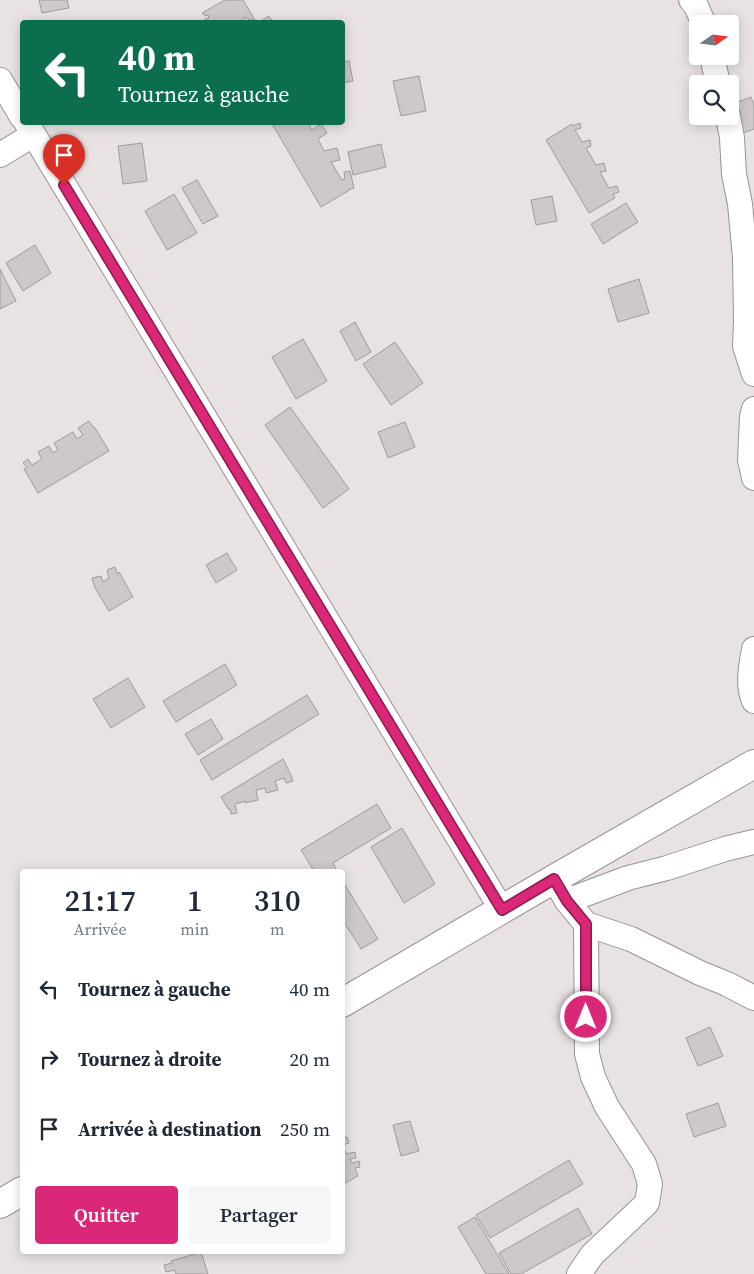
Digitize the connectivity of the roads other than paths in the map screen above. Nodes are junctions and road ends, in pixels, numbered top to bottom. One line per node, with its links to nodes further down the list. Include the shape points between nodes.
1 (691, 0): 2 (street)
2 (701, 15)
3 (0, 80): 4 (street)
4 (20, 113)
5 (27, 125): 7 (street); 16 (street)
6 (730, 125): 8 (street, via 745,257 745,346)
7 (0, 156)
8 (754, 374)
9 (754, 409): 10 (street, via 750,460)
10 (754, 478)
11 (754, 649): 12 (street, via 750,672)
12 (754, 701)
13 (754, 764): 15 (main road)
14 (754, 842): 15 (street, via 588,892)
15 (560, 890): 16 (main road); 17 (street)
16 (502, 910): 19 (main road)
17 (586, 924): 18 (street, via 631,939); 22 (street, via 587,1054 593,1077 607,1107 644,1164 650,1184 647,1203 592,1255)
18 (754, 998)
19 (345, 1001)
20 (20, 1192): 21 (main road)
21 (0, 1204)
22 (579, 1274)

